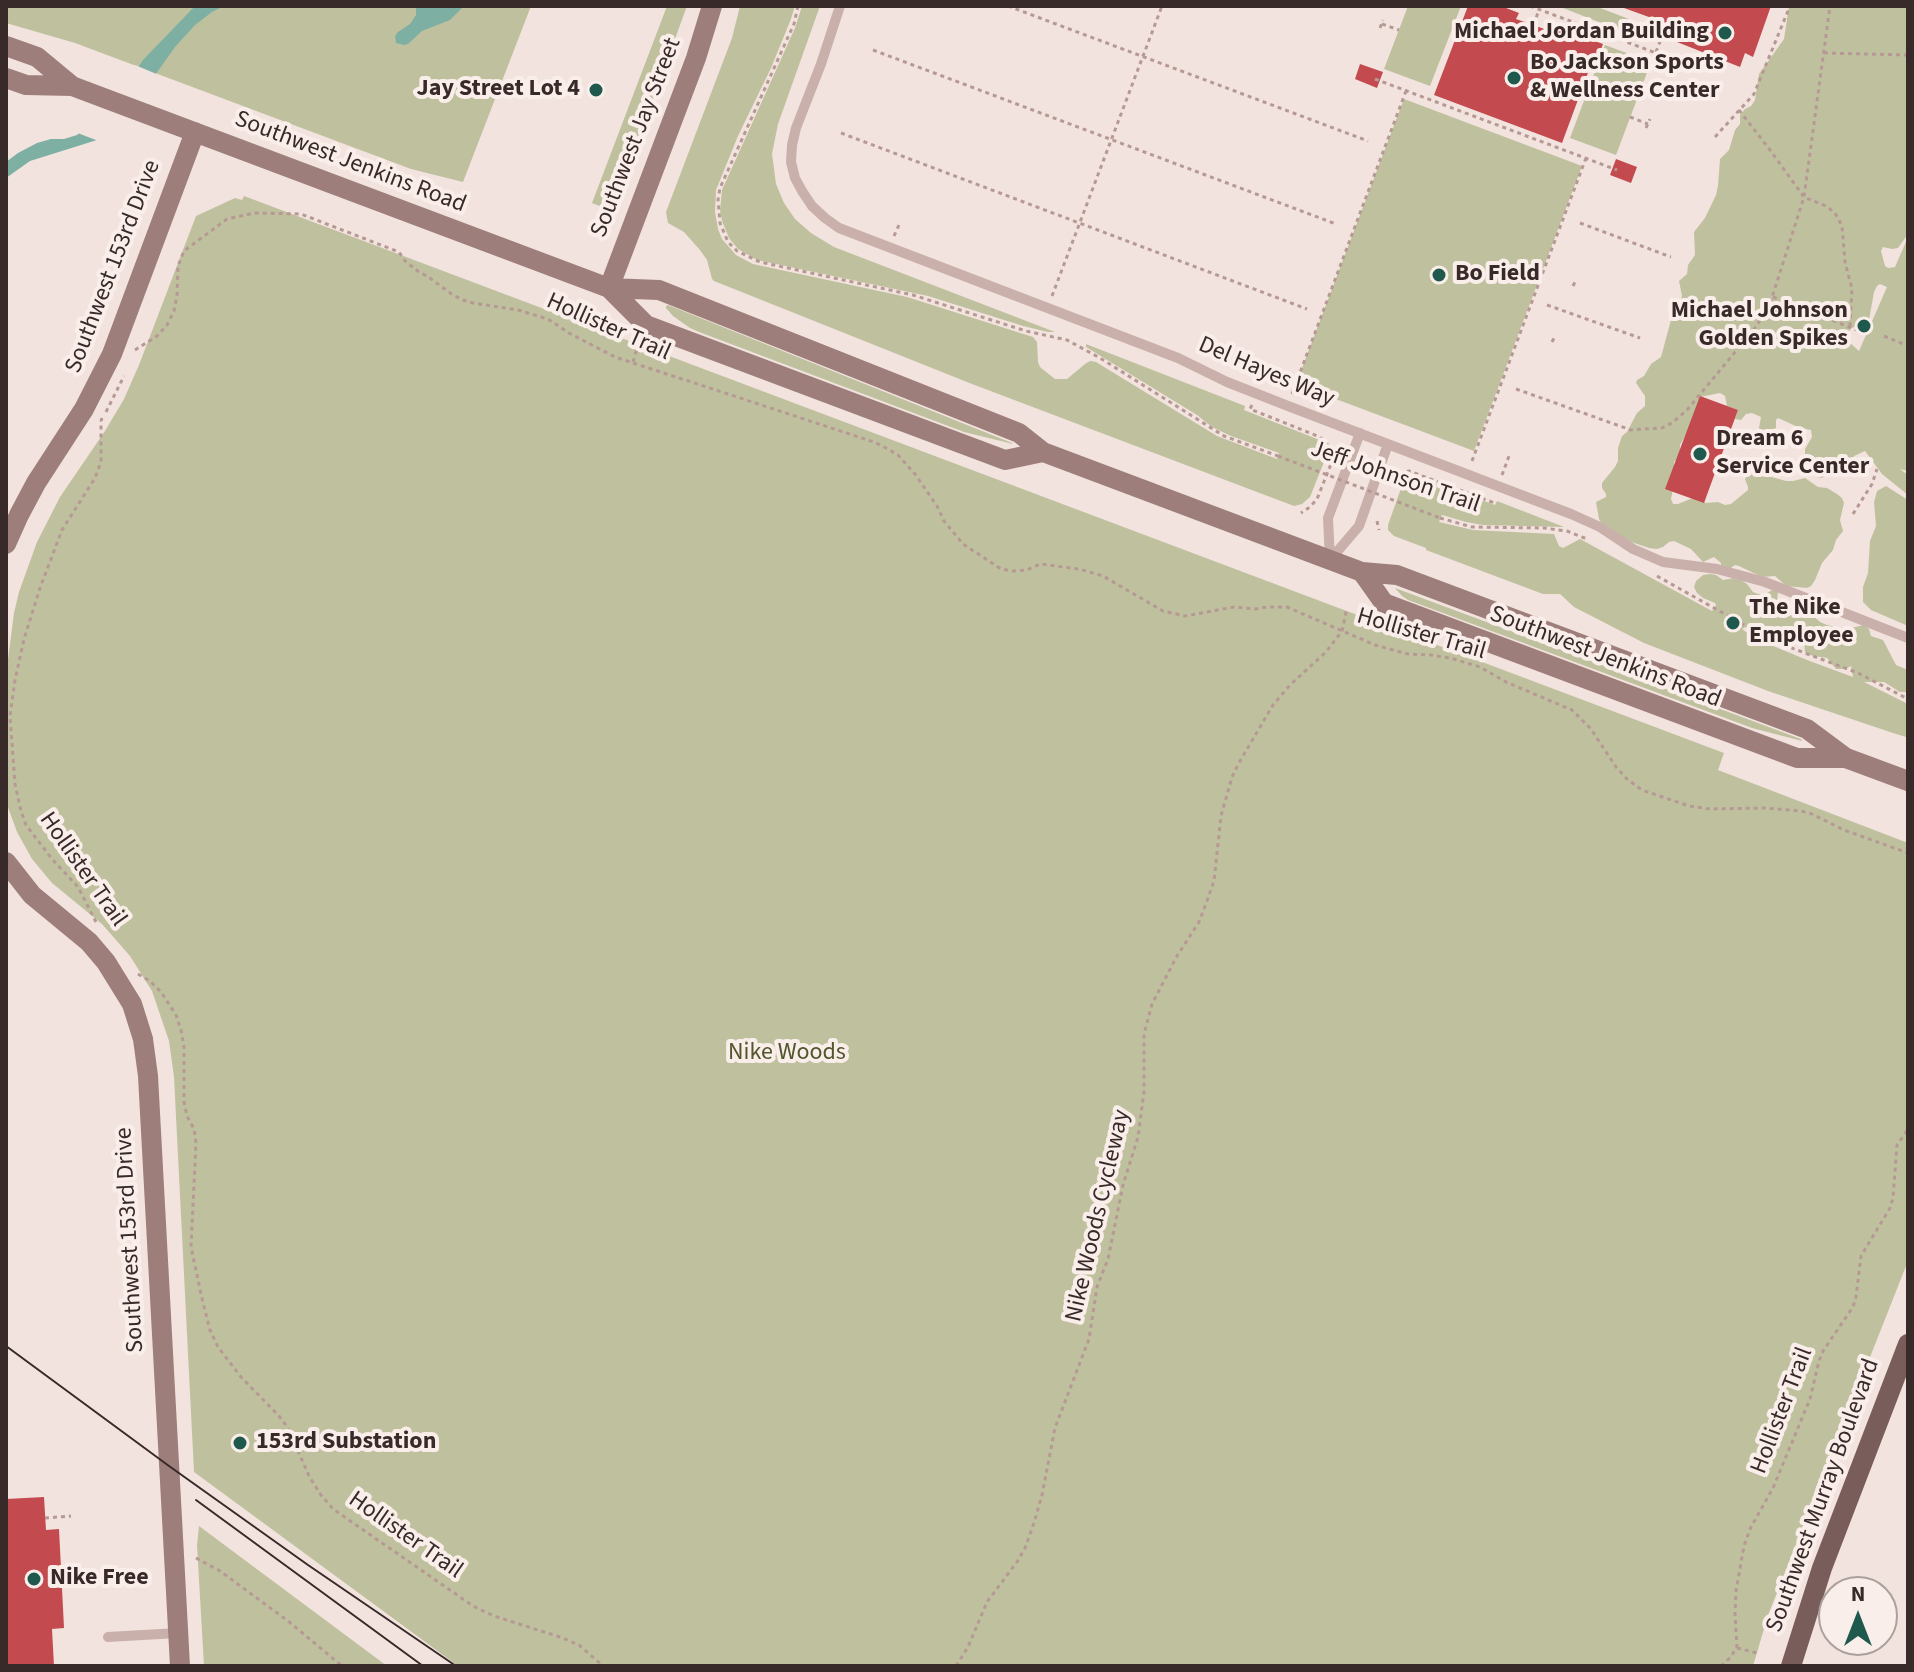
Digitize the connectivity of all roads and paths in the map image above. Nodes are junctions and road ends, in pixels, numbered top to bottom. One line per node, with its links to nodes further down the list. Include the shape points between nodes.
1 (712, 6): 39 (main road, Southwest Jay Street)
2 (840, 6): 42 (lane, Del Hayes Way, via 792,145 795,178 812,206 839,228)
3 (1008, 6): 18 (path)
4 (1162, 6): 18 (path)
5 (1530, 6): 8 (path)
6 (1790, 6): 24 (path, via 1754,94)
7 (1830, 6): 16 (path)
8 (1539, 9): 10 (path); 15 (path)
9 (1382, 24): 12 (path)
10 (1534, 25)
11 (1666, 26): 15 (path)
12 (1399, 30)
13 (6, 46): 22 (main road, Southwest Jenkins Road, via 37,57)
14 (873, 50): 30 (path)
15 (1656, 52): 19 (path, via 1672,59)
16 (1823, 53): 17 (path); 34 (path)
17 (1908, 55)
18 (1143, 57): 30 (path); 31 (path)
19 (1669, 68)
20 (6, 78): 22 (main road, Southwest Jenkins Road, via 26,85)
21 (1375, 79): 23 (path)
22 (72, 86): 27 (main road, Southwest Jenkins Road)
23 (1406, 91): 32 (path); 57 (path)
24 (1739, 110): 29 (path); 34 (path)
25 (1630, 117): 26 (path)
26 (1648, 124)
27 (195, 132): 39 (main road, Southwest Jenkins Road); 74 (main road, Southwest 153rd Drive, via 112,354)
28 (841, 133): 35 (path)
29 (1715, 137)
30 (1111, 140): 35 (path); 37 (path)
31 (1368, 141)
32 (1586, 158): 33 (path); 63 (path)
33 (1617, 170)
34 (1804, 197): 40 (path); 46 (path, via 1826,206 1842,226 1852,289)
35 (1080, 223): 42 (path); 43 (path)
36 (1580, 223): 38 (path)
37 (1336, 224)
38 (1671, 257)
39 (609, 288): 61 (main road, Southwest Jenkins Road, via 659,290 1019,433); 61 (main road, Southwest Jenkins Road, via 646,325 1005,460)
40 (1773, 297): 46 (path); 56 (path, via 1764,316 1687,410 1662,428 1631,430)
41 (1547, 305): 50 (path)
42 (1048, 307): 59 (lane, Del Hayes Way)
43 (1307, 309)
44 (552, 310): 45 (path)
45 (548, 319): 53 (path, Hollister Trail, via 463,300 399,252 301,214 254,213 227,219 184,251 174,311 157,336); 54 (path, Hollister Trail)
46 (1850, 327): 47 (path)
47 (1867, 334)
48 (1884, 336): 52 (path)
49 (1054, 337): 73 (path, Jeff Johnson Trail, bridge, via 1084,349 1224,436 1440,518 1464,526 1544,528)
50 (1640, 338)
51 (639, 342): 54 (path)
52 (1908, 346)
53 (135, 350)
54 (632, 363): 79 (path, Hollister Trail, via 886,448 915,474 963,544 1001,569 1027,570 1040,564 1079,569 1103,576 1163,611 1185,616 1234,607 1287,607)
55 (126, 373): 86 (path, Hollister Trail, via 101,421 101,462 95,478 62,530 35,602 10,716 17,798 26,825 78,887)
56 (1516, 389)
57 (1293, 392)
58 (1250, 409): 69 (path, via 1328,445 1331,464 1317,499)
59 (1360, 433): 60 (lane, Del Hayes Way); 75 (lane, via 1328,518)
60 (1388, 444): 66 (lane, Del Hayes Way); 75 (lane, via 1359,526)
61 (1043, 452): 75 (main road, Southwest Jenkins Road)
62 (1509, 456): 66 (path)
63 (1472, 460)
64 (1877, 469): 70 (path)
65 (1390, 479): 66 (path, via 1409,471 1492,502)
66 (1498, 485): 80 (lane, Del Hayes Way, via 1600,527 1655,559 1765,582)
67 (1384, 492): 68 (path)
68 (1379, 503)
69 (1301, 513)
70 (1853, 514)
71 (1377, 515): 72 (path)
72 (1379, 530)
73 (1587, 538)
74 (6, 544)
75 (1330, 560): 76 (main road, Southwest Jenkins Road)
76 (1362, 572): 82 (main road, Southwest Jenkins Road, via 1397,575 1807,729); 82 (main road, Southwest Jenkins Road, via 1384,603 1797,758)
77 (1653, 574): 81 (path, via 1773,641 1858,673)
78 (1347, 608): 79 (path, Nike Woods Cycleway)
79 (1342, 631): 84 (path, Hollister Trail, via 1408,654 1480,667 1572,710 1616,767 1642,790 1710,809 1801,811); 100 (path, Nike Woods Cycleway, via 1273,705 1232,777 1221,816 1214,881 1199,922 1152,1004 1144,1034 1138,1137 1097,1287 1089,1339 1055,1428 1034,1523 1025,1548 987,1602)
80 (1908, 638)
81 (1908, 699)
82 (1846, 758): 83 (main road, Southwest Jenkins Road)
83 (1908, 781)
84 (1908, 853)
85 (6, 862): 93 (main road, Southwest 153rd Drive, via 32,895 106,962 132,1004 143,1039)
86 (100, 931)
87 (134, 973): 99 (path, Hollister Trail, via 161,992 181,1030 184,1102 196,1143 191,1247 210,1330 223,1355 288,1428 309,1476 333,1509 473,1606 570,1641)
88 (1908, 1129): 95 (path, Hollister Trail, via 1897,1145 1890,1208 1861,1256 1853,1307 1823,1351 1810,1399 1744,1546 1736,1591)
89 (1908, 1344): 102 (main road, Southwest Murray Boulevard, via 1822,1568)
90 (71, 1516): 91 (path)
91 (45, 1518)
92 (196, 1558): 98 (path, via 288,1621)
93 (178, 1633): 94 (lane); 97 (main road, Southwest 153rd Drive)
94 (108, 1637)
95 (1736, 1648): 96 (path); 101 (path)
96 (1757, 1653)
97 (180, 1666)
98 (342, 1666)
99 (603, 1666)
100 (956, 1666)
101 (1721, 1666)
102 (1791, 1666)

